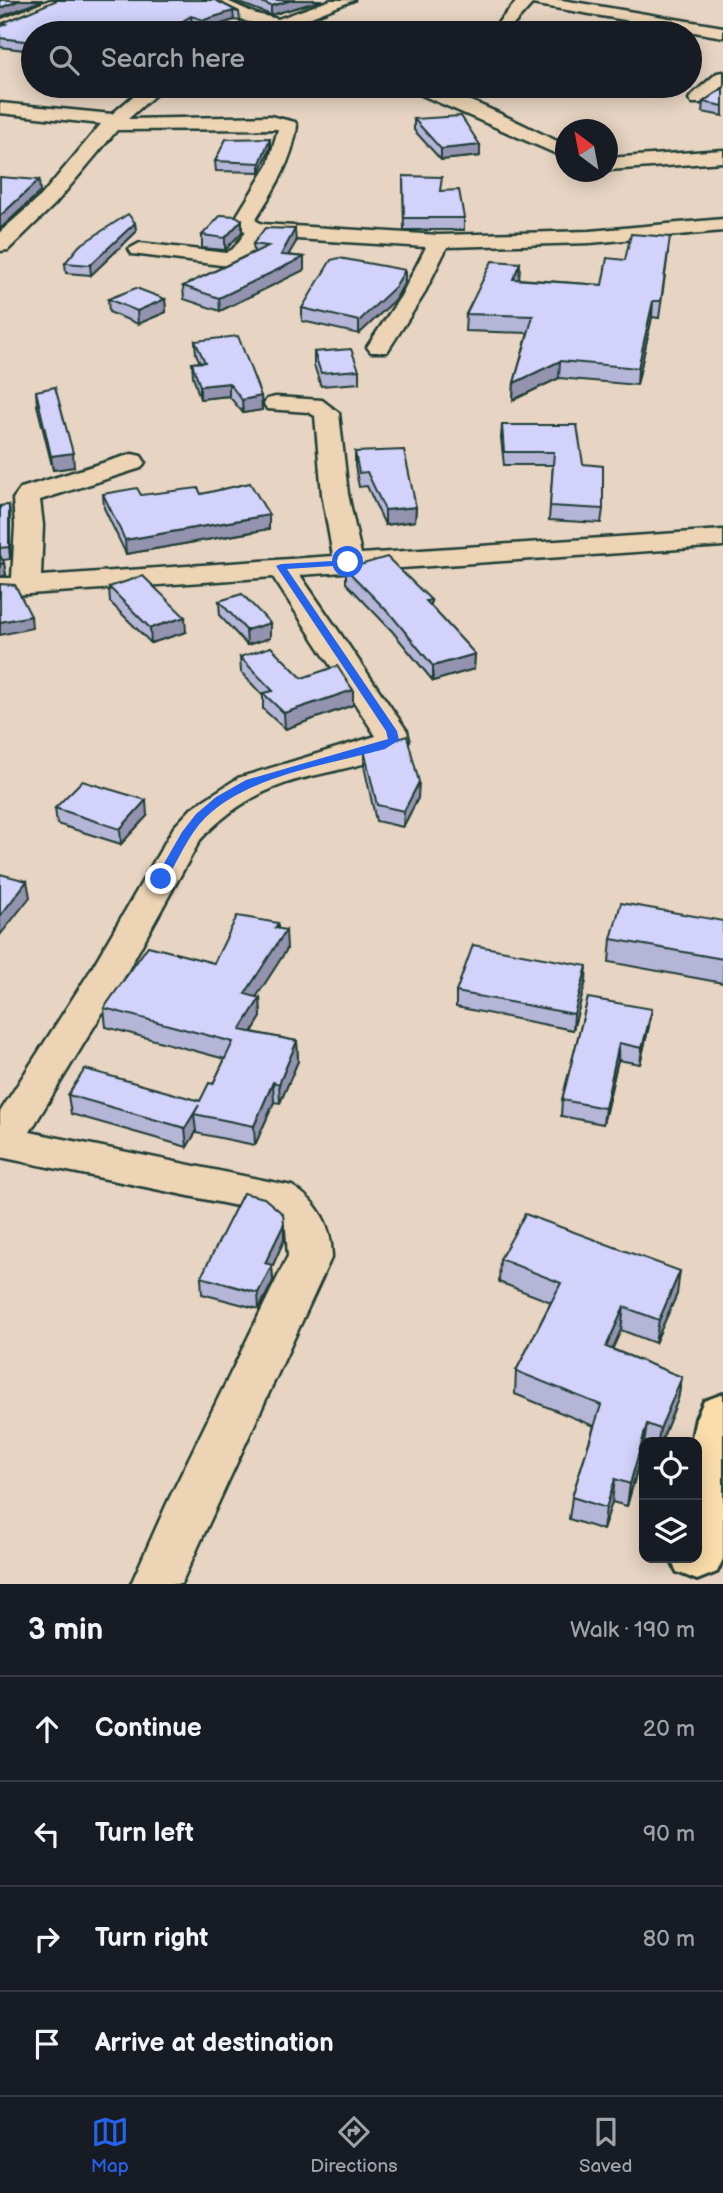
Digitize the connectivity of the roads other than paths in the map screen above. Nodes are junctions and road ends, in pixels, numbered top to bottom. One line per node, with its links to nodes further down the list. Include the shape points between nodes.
1 (64, 0): 12 (street)
2 (212, 0): 8 (street)
3 (346, 0): 9 (street)
4 (527, 0): 10 (street)
5 (534, 0): 7 (street)
6 (603, 0): 7 (street)
7 (578, 8): 11 (street)
8 (255, 21)
9 (292, 21)
10 (508, 21)
11 (657, 21)
12 (0, 26)
13 (702, 29): 14 (street)
14 (723, 32)
15 (723, 77): 16 (street)
16 (702, 95)
17 (141, 98): 20 (street)
18 (442, 98): 21 (street)
19 (0, 108): 20 (street)
20 (112, 122): 25 (street); 27 (street, via 270,122 288,127 275,172 243,222)
21 (555, 147)
22 (723, 156): 23 (street)
23 (618, 163)
24 (36, 183): 25 (street)
25 (59, 185): 29 (street)
26 (723, 225): 28 (street, via 590,237)
27 (258, 230): 28 (street); 30 (street, via 241,254 229,260)
28 (439, 241): 31 (street, via 412,296)
29 (0, 245)
30 (140, 249)
31 (379, 347)
32 (276, 404): 35 (street, via 313,405 327,413)
33 (132, 462): 37 (street, via 30,494 26,499 29,525)
34 (723, 538): 35 (street)
35 (348, 562): 36 (street)
36 (281, 566): 37 (street); 38 (street, via 393,740 250,783 200,816 45,1077)
37 (13, 586)
38 (1, 1141): 42 (street, via 277,1198 305,1218 310,1256)
39 (723, 1418): 40 (main road)
40 (702, 1525)
41 (695, 1563): 43 (main road)
42 (156, 1584)
43 (691, 1584)

